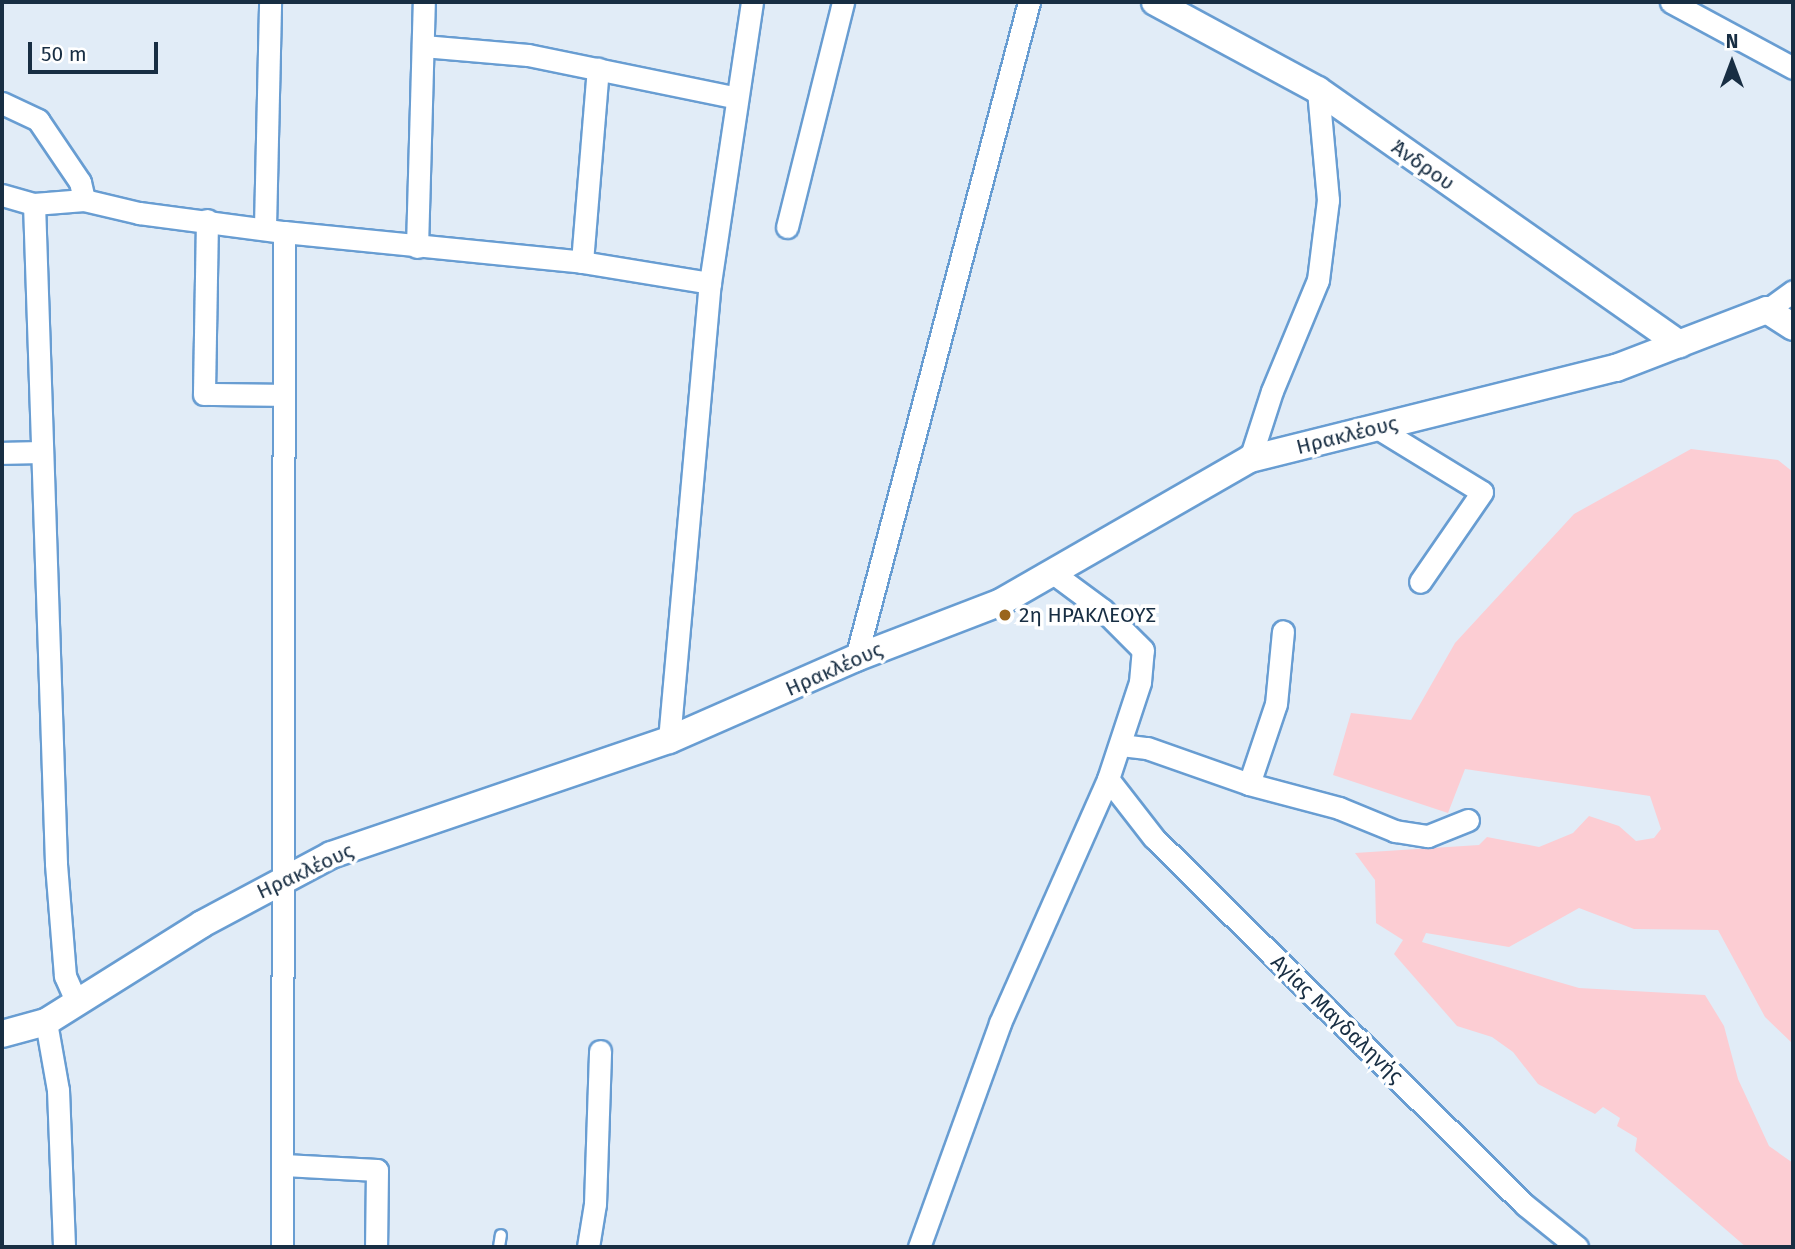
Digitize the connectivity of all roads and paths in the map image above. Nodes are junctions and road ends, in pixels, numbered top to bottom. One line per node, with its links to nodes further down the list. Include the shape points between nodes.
1 (270, 2): 19 (street)
2 (424, 2): 8 (street)
3 (752, 2): 12 (street)
4 (843, 2): 18 (street)
5 (1029, 2): 35 (street)
6 (1155, 2): 11 (street, Άνδρου)
7 (1671, 2): 9 (street)
8 (423, 46): 10 (street, via 528,55); 20 (street)
9 (1793, 68)
10 (598, 69): 12 (street); 21 (street)
11 (1318, 90): 26 (street, Άνδρου); 31 (street, via 1328,201 1318,280 1272,391)
12 (737, 98): 22 (street)
13 (2, 103): 15 (street, via 38,120 80,182)
14 (2, 195): 16 (street)
15 (84, 200): 16 (street); 17 (street, via 139,213)
16 (34, 204): 29 (street)
17 (206, 220): 19 (street); 27 (street, via 204,394)
18 (787, 228)
19 (275, 229): 20 (street); 27 (street)
20 (417, 247): 21 (street)
21 (582, 262): 22 (street)
22 (710, 283): 36 (street)
23 (1793, 291): 24 (street)
24 (1767, 310): 25 (street); 26 (street, Ηρακλέους)
25 (1793, 327)
26 (1680, 344): 28 (street, Ηρακλέους, via 1616,368)
27 (281, 395): 41 (street)
28 (1376, 427): 31 (street, Ηρακλέους); 33 (street, via 1482,492)
29 (42, 452): 30 (street); 42 (street, via 56,863 65,976)
30 (2, 453)
31 (1250, 459): 32 (street, Ηρακλέους)
32 (1053, 573): 35 (street, Ηρακλέους, via 1001,602); 37 (street, via 1103,610 1143,650 1140,682)
33 (1420, 582)
34 (1283, 631): 39 (street, via 1276,704)
35 (856, 658): 36 (street, Ηρακλέους)
36 (670, 740): 41 (street, Ηρακλέους, via 390,834)
37 (1121, 745): 38 (street); 39 (street, via 1147,748)
38 (1108, 779): 53 (street, via 1000,1023); 54 (street, Αγίας Μαγδαληνής, via 1174,857 1525,1205)
39 (1249, 784): 40 (street, via 1339,808 1395,831 1428,836)
40 (1468, 820)
41 (286, 877): 42 (street, Ηρακλέους); 46 (street)
42 (77, 1003): 43 (street, Ηρακλέους)
43 (46, 1021): 44 (street, Ηρακλέους); 48 (street, via 58,1090)
44 (2, 1034)
45 (600, 1051): 52 (street, via 595,1204)
46 (284, 1165): 49 (street); 50 (street, via 377,1170)
47 (501, 1235): 51 (lane)
48 (64, 1247)
49 (282, 1247)
50 (376, 1247)
51 (499, 1247)
52 (588, 1247)
53 (919, 1247)
54 (1577, 1247)

